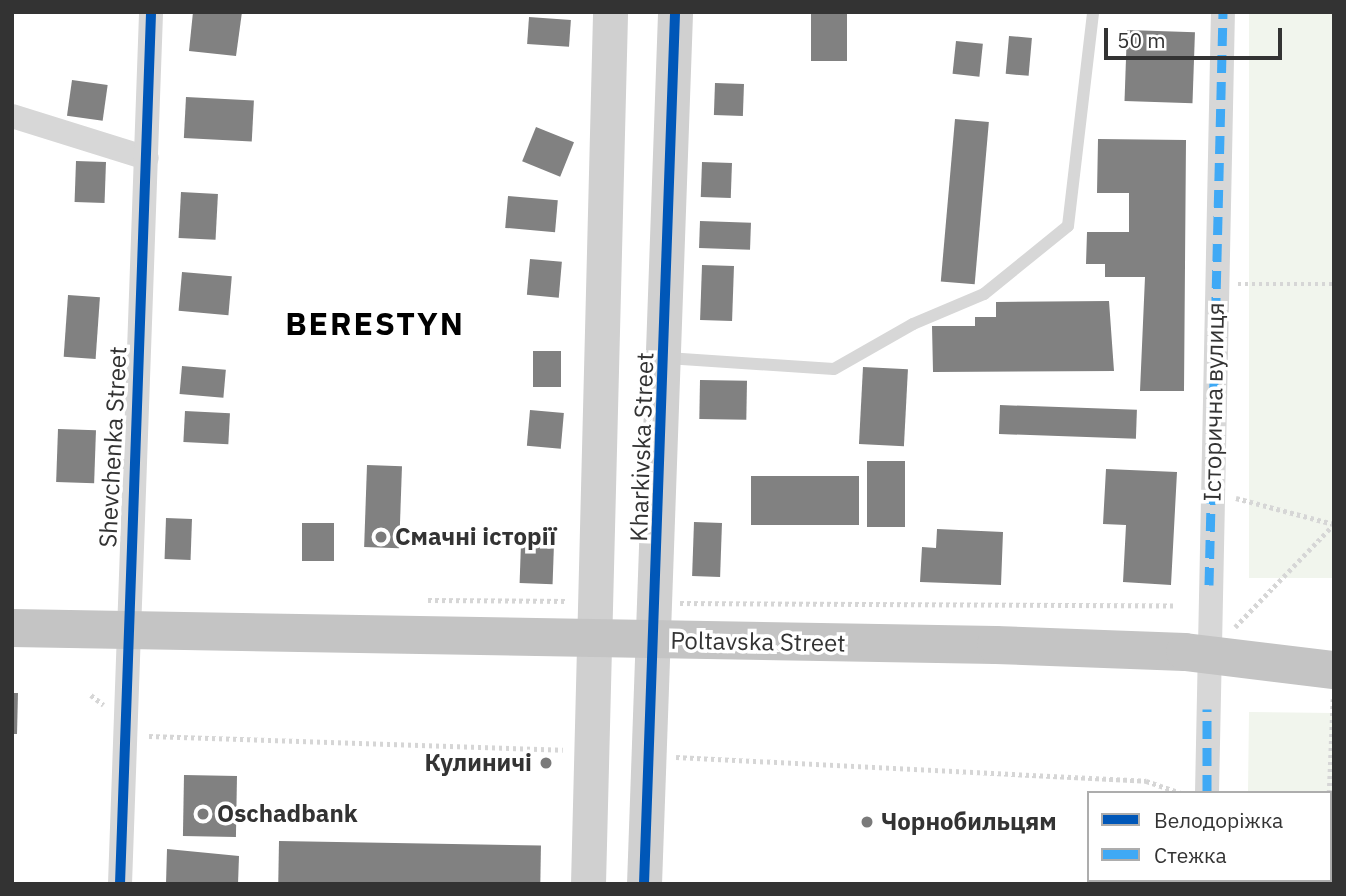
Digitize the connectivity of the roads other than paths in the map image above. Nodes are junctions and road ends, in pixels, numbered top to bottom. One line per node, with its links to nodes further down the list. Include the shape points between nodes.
1 (151, 12): 7 (street, Shevchenka Street)
2 (610, 12): 12 (street, Kharkivska Street)
3 (675, 12): 8 (street, Kharkivska Street)
4 (1093, 12): 8 (lane, via 1068,226 984,294 913,324 835,369)
5 (1223, 12): 13 (street, Історична вулиця)
6 (12, 116): 7 (street)
7 (147, 159): 10 (street, Shevchenka Street)
8 (667, 358): 11 (street, Kharkivska Street)
9 (12, 628): 10 (highway, Poltavska Street)
10 (125, 631): 12 (highway, Poltavska Street); 16 (street, Shevchenka Street)
11 (654, 640): 12 (highway, Poltavska Street); 13 (highway, Poltavska Street); 18 (street, Kharkivska Street)
12 (595, 641): 17 (street, Kharkivska Street)
13 (1208, 654): 14 (highway, Poltavska Street); 15 (street, Історична вулиця)
14 (1334, 670)
15 (1207, 791)
16 (120, 884)
17 (588, 884)
18 (644, 884)

